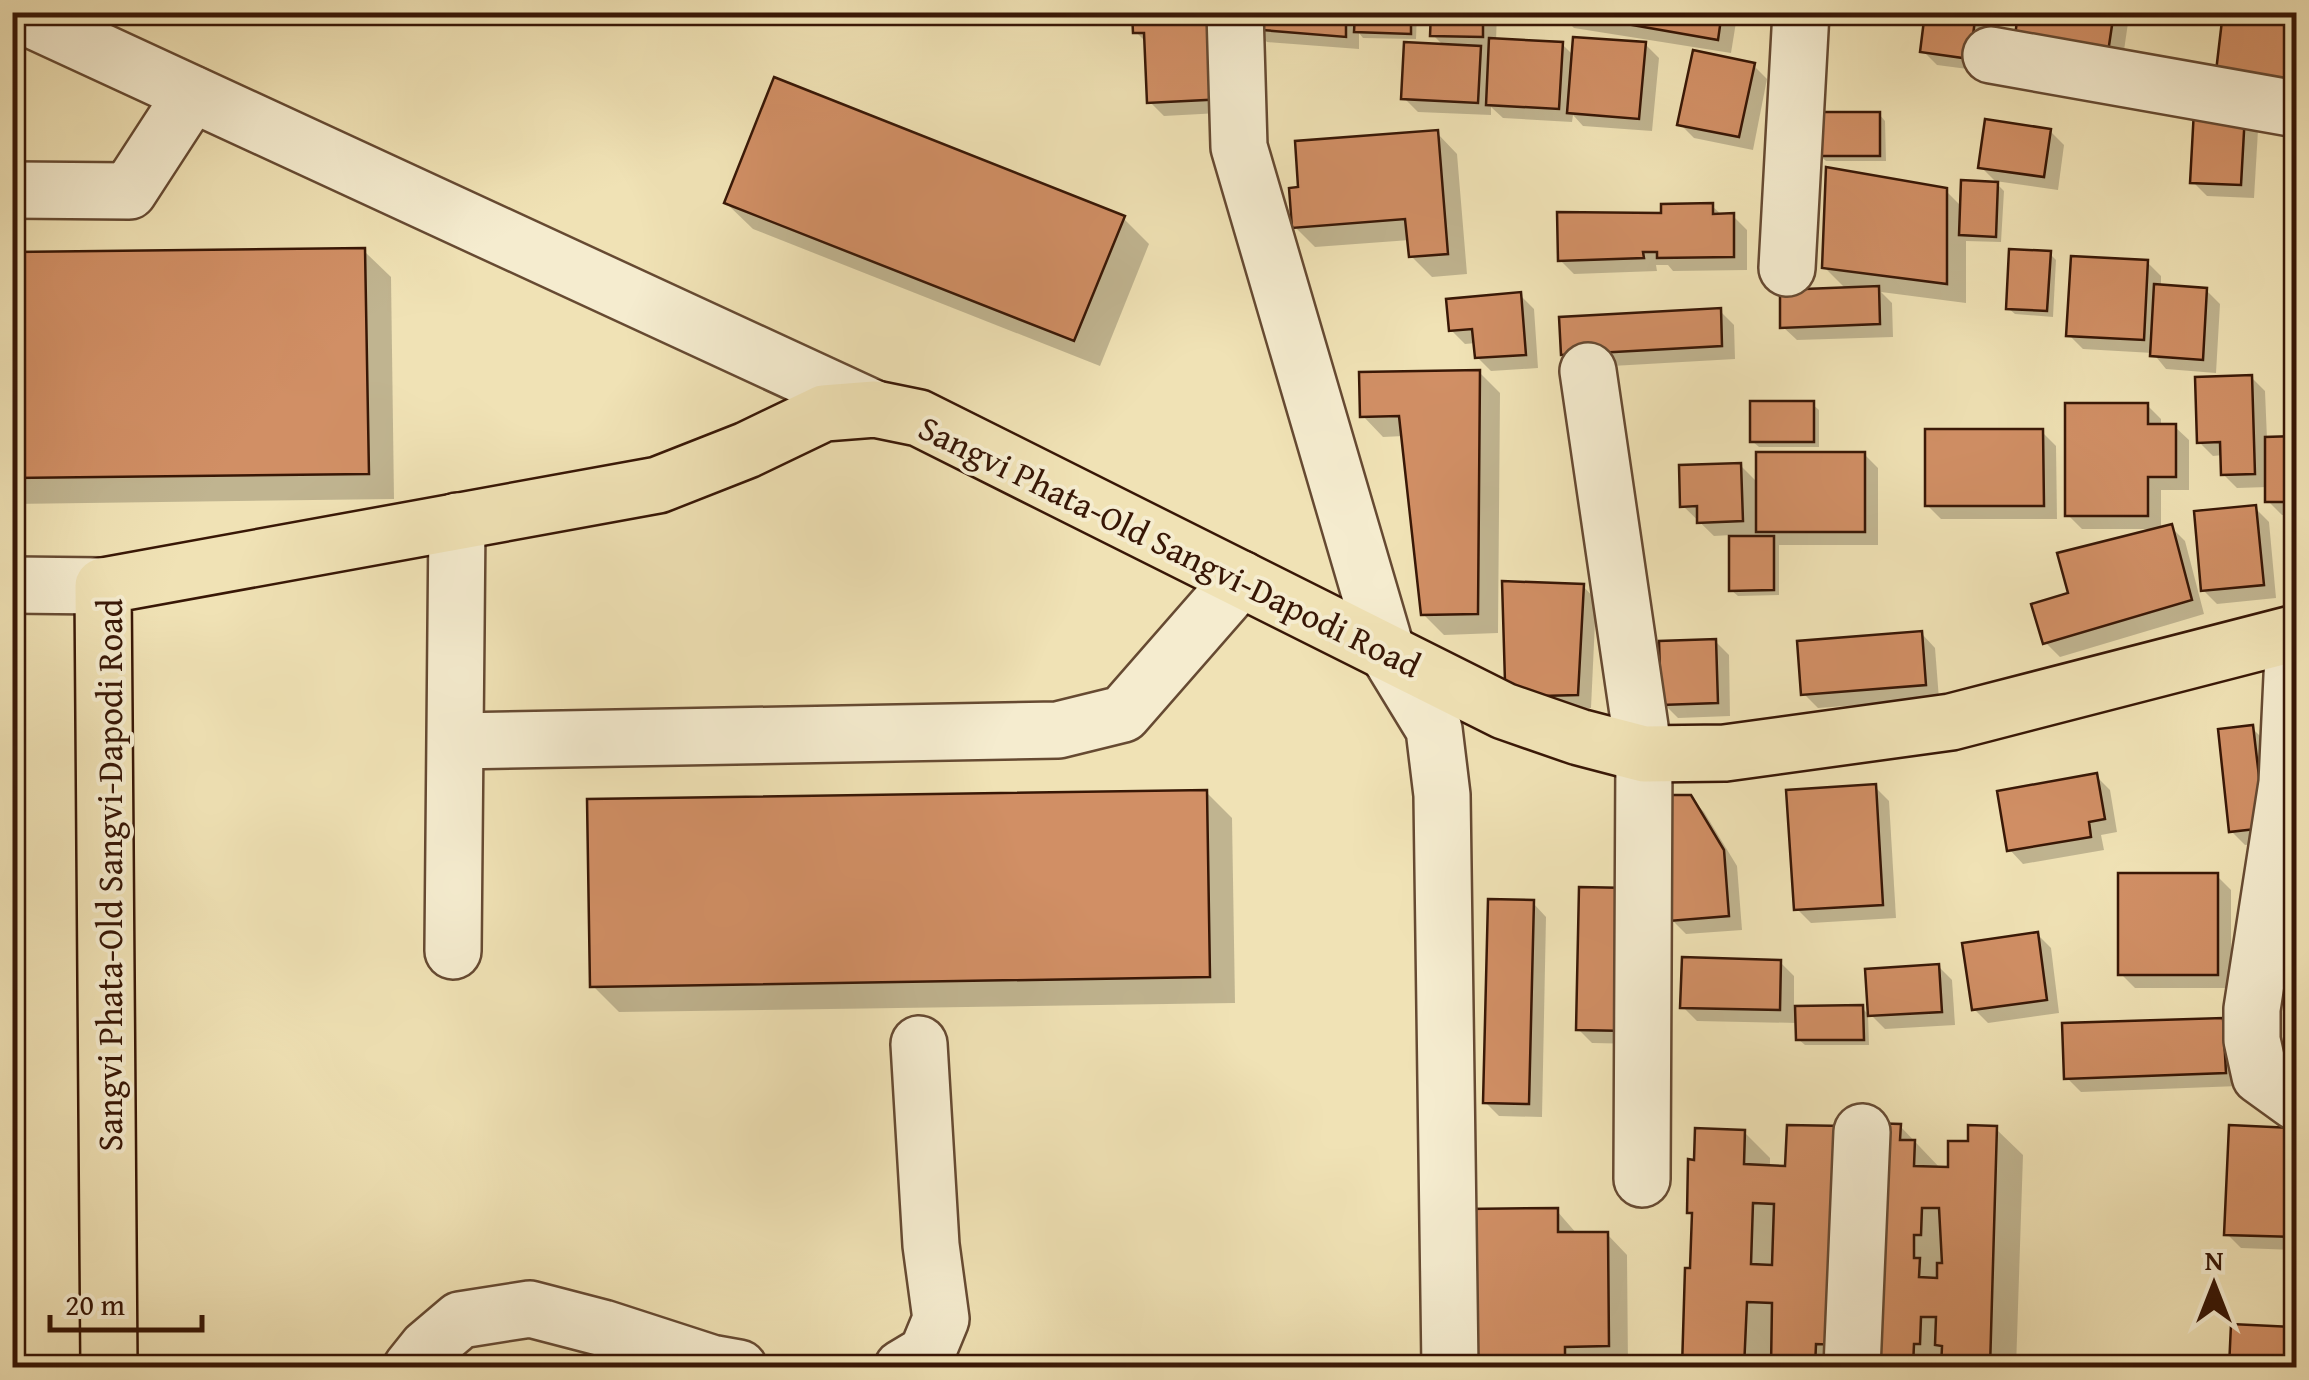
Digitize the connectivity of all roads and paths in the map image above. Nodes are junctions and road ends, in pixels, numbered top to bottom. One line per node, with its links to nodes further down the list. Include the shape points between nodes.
1 (15, 12): 5 (street)
2 (1235, 12): 16 (street, via 1239,147)
3 (1801, 12): 8 (street)
4 (1991, 55): 6 (street)
5 (192, 94): 7 (street, via 129,191); 10 (street)
6 (2296, 110)
7 (12, 190)
8 (1787, 268)
9 (1588, 371): 18 (street)
10 (875, 409): 11 (main road, Sangvi Phata-Old Sangvi-Dapodi Road, via 824,413 658,485); 12 (main road, Sangvi Phata-Old Sangvi-Dapodi Road, via 919,418)
11 (457, 521): 14 (main road, Sangvi Phata-Old Sangvi-Dapodi Road); 17 (street)
12 (1241, 579): 16 (main road, Sangvi Phata-Old Sangvi-Dapodi Road); 17 (street, via 1123,714 1058,730)
13 (12, 585): 14 (street)
14 (103, 586): 25 (main road, Sangvi Phata-Old Sangvi-Dapodi Road)
15 (2295, 633): 18 (main road, Sangvi Phata-Old Sangvi-Dapodi Road, via 1952,722 1725,753); 19 (street)
16 (1387, 652): 18 (main road, Sangvi Phata-Old Sangvi-Dapodi Road, via 1504,711); 29 (street, via 1434,730 1442,794)
17 (456, 741): 20 (street)
18 (1644, 754): 24 (street)
19 (2288, 822): 22 (street, via 2252,1040 2260,1076)
20 (453, 951)
21 (919, 1044): 28 (street, via 940,1319 927,1353)
22 (2296, 1102)
23 (1862, 1132): 30 (street)
24 (1642, 1179)
25 (109, 1368)
26 (412, 1368): 27 (street, via 460,1320 530,1309)
27 (739, 1368)
28 (902, 1368)
29 (1450, 1368)
30 (1852, 1368)

